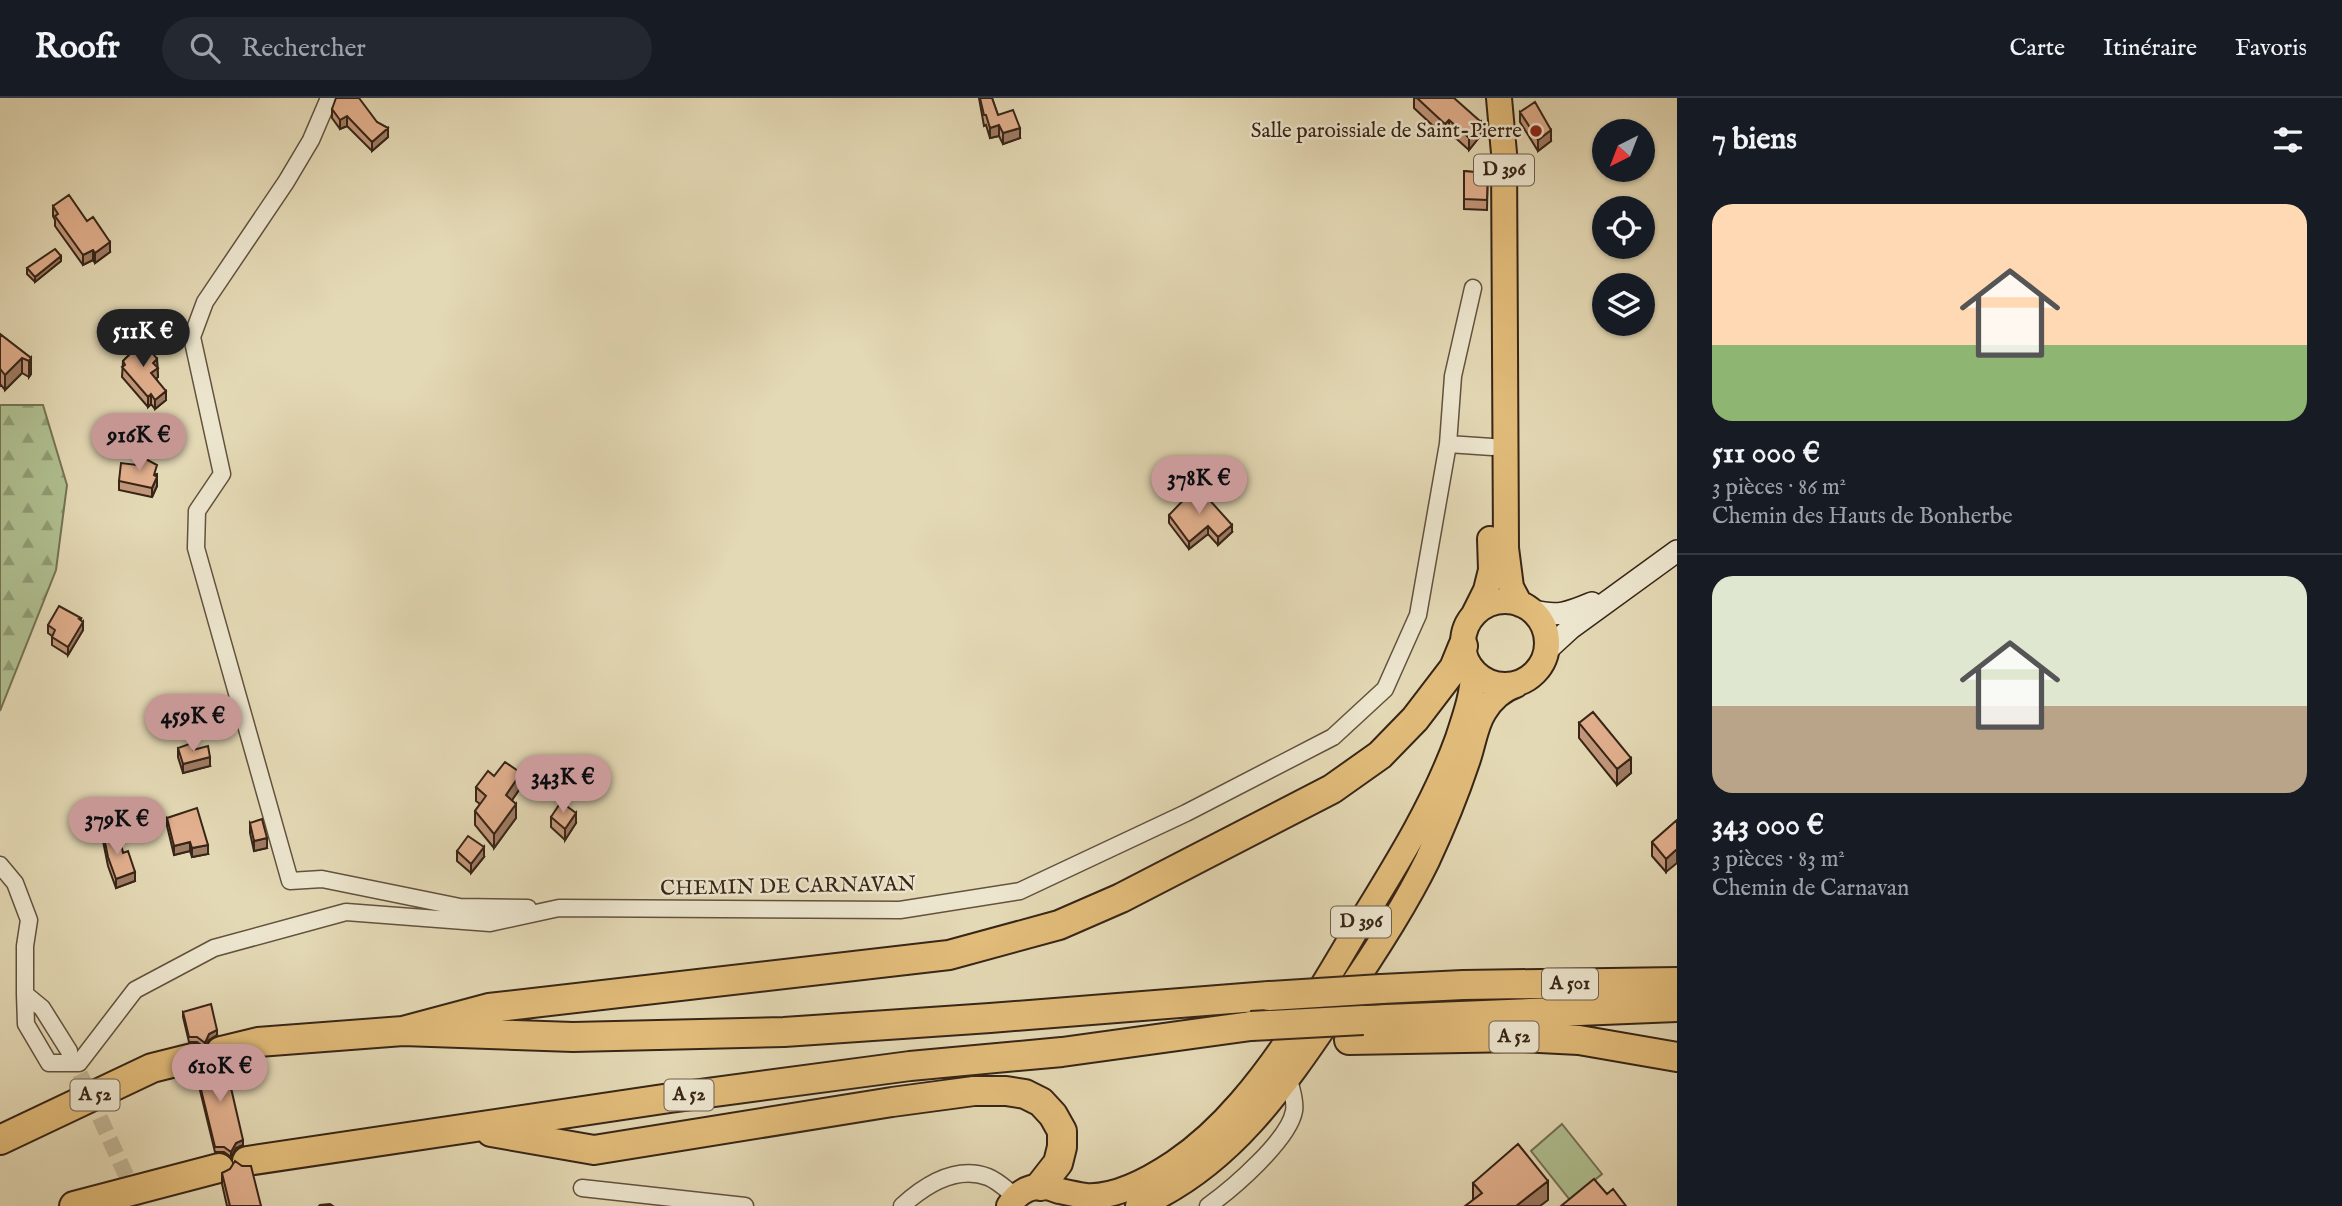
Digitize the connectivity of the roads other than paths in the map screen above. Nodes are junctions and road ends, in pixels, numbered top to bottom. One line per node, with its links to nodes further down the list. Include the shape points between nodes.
1 (329, 98): 16 (street, via 286,182 205,302 192,337 222,474 197,511 196,548 290,881 322,879 460,907)
2 (1499, 98): 4 (main road, D 396)
3 (1473, 288): 5 (street, CHEMIN DE CARNAVAN, via 1453,376)
4 (1505, 298): 6 (main road, D 396); 9 (main road, D 396, via 1506,548 1511,587)
5 (1448, 444): 6 (street); 16 (street, CHEMIN DE CARNAVAN, via 1418,615 1385,689 1334,737 1020,891 900,911)
6 (1492, 447): 10 (main road, D 396, via 1491,569)
7 (1677, 551): 8 (main road)
8 (1628, 585): 9 (main road, via 1567,614 1552,616); 11 (main road)
9 (1527, 608): 10 (main road, via 1504,601); 11 (main road, via 1543,623)
10 (1474, 614): 12 (main road, via 1464,635)
11 (1547, 650): 13 (main road, via 1541,667)
12 (1468, 659): 13 (main road, via 1486,681); 23 (highway, via 1454,668 1380,755 1332,789 1059,925 949,955 489,1008); 35 (main road, D 396, via 1473,688 1460,732 1417,831 1295,1028 1242,1100 1205,1138 1155,1175 1107,1194)
13 (1516, 685): 29 (main road, D 396, via 1495,697 1483,714 1427,861 1369,961)
14 (0, 865): 15 (street)
15 (8, 886): 20 (street, via 29,920 24,946)
16 (559, 908): 20 (street, CHEMIN DE CARNAVAN, via 490,923 346,912 214,948 135,990 79,1063 49,1063 26,1024)
17 (1677, 963): 19 (highway)
18 (1677, 982): 19 (highway, A 501)
19 (1463, 985): 23 (highway, bridge, via 784,1032 573,1037)
20 (25, 994): 24 (street, via 42,1008)
21 (1677, 1007): 22 (highway, A 501)
22 (1356, 1030): 26 (highway, A 501, bridge); 27 (highway, A 52, via 1579,1040)
23 (403, 1031): 25 (highway, via 258,1042)
24 (69, 1051)
25 (221, 1051)
26 (1062, 1052): 30 (highway, A 52, via 910,1066)
27 (1677, 1056)
28 (192, 1058): 31 (highway, A 52, via 152,1068)
29 (1289, 1079): 39 (main road, D 396, via 1221,1154 1189,1180); 40 (street, via 1295,1108 1291,1121 1239,1182)
30 (468, 1128): 32 (highway, A 52); 35 (highway, via 594,1150 892,1102 1006,1091 1041,1102 1062,1131 1058,1163)
31 (0, 1140)
32 (247, 1161)
33 (219, 1168): 36 (highway)
34 (582, 1188): 37 (street)
35 (1039, 1197): 38 (street, via 991,1178 964,1174 947,1176)
36 (74, 1206)
37 (745, 1206)
38 (902, 1206)
39 (1138, 1206)
40 (1208, 1206)

